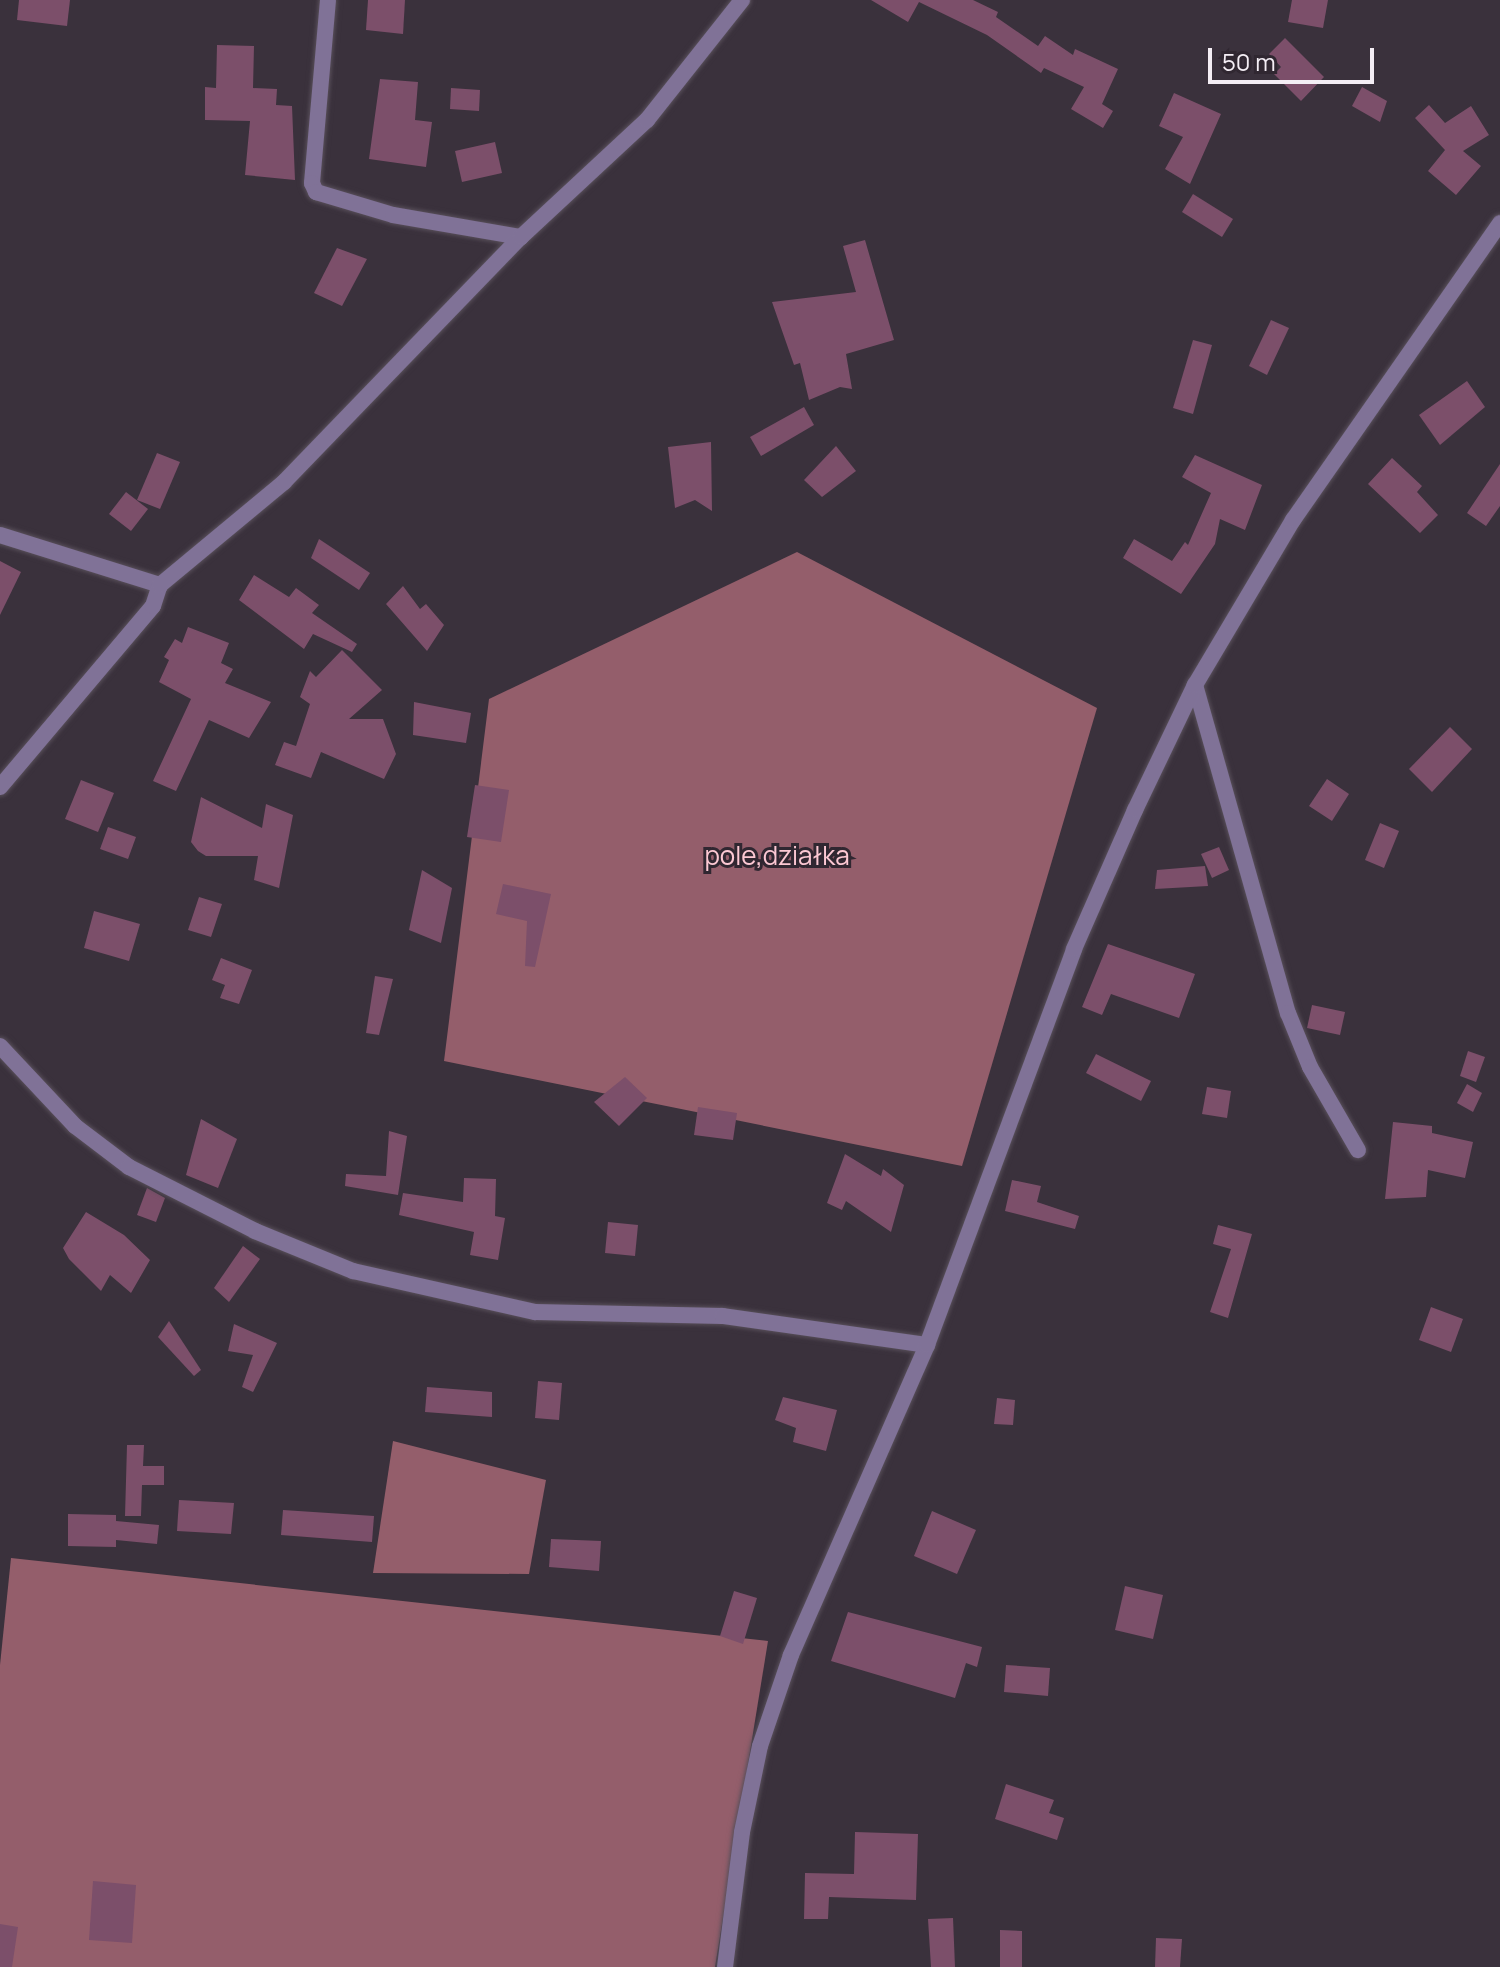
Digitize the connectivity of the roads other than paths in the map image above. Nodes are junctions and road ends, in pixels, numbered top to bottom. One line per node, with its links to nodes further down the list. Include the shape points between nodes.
1 (328, 0): 4 (street, via 312,183 316,192 393,215)
2 (742, 0): 4 (street, via 647,120)
3 (1500, 223): 7 (street, via 1293,520)
4 (521, 237): 6 (street, via 284,482)
5 (0, 535): 6 (street)
6 (160, 585): 8 (street, via 153,606)
7 (1195, 685): 10 (street, via 1288,1013 1310,1067); 11 (street, via 1074,949)
8 (0, 787)
9 (0, 1046): 11 (street, via 75,1126 129,1167 255,1231 353,1271 535,1312 723,1316)
10 (1358, 1150)
11 (927, 1345): 12 (street, via 791,1655 760,1746 742,1832)
12 (725, 1967)

